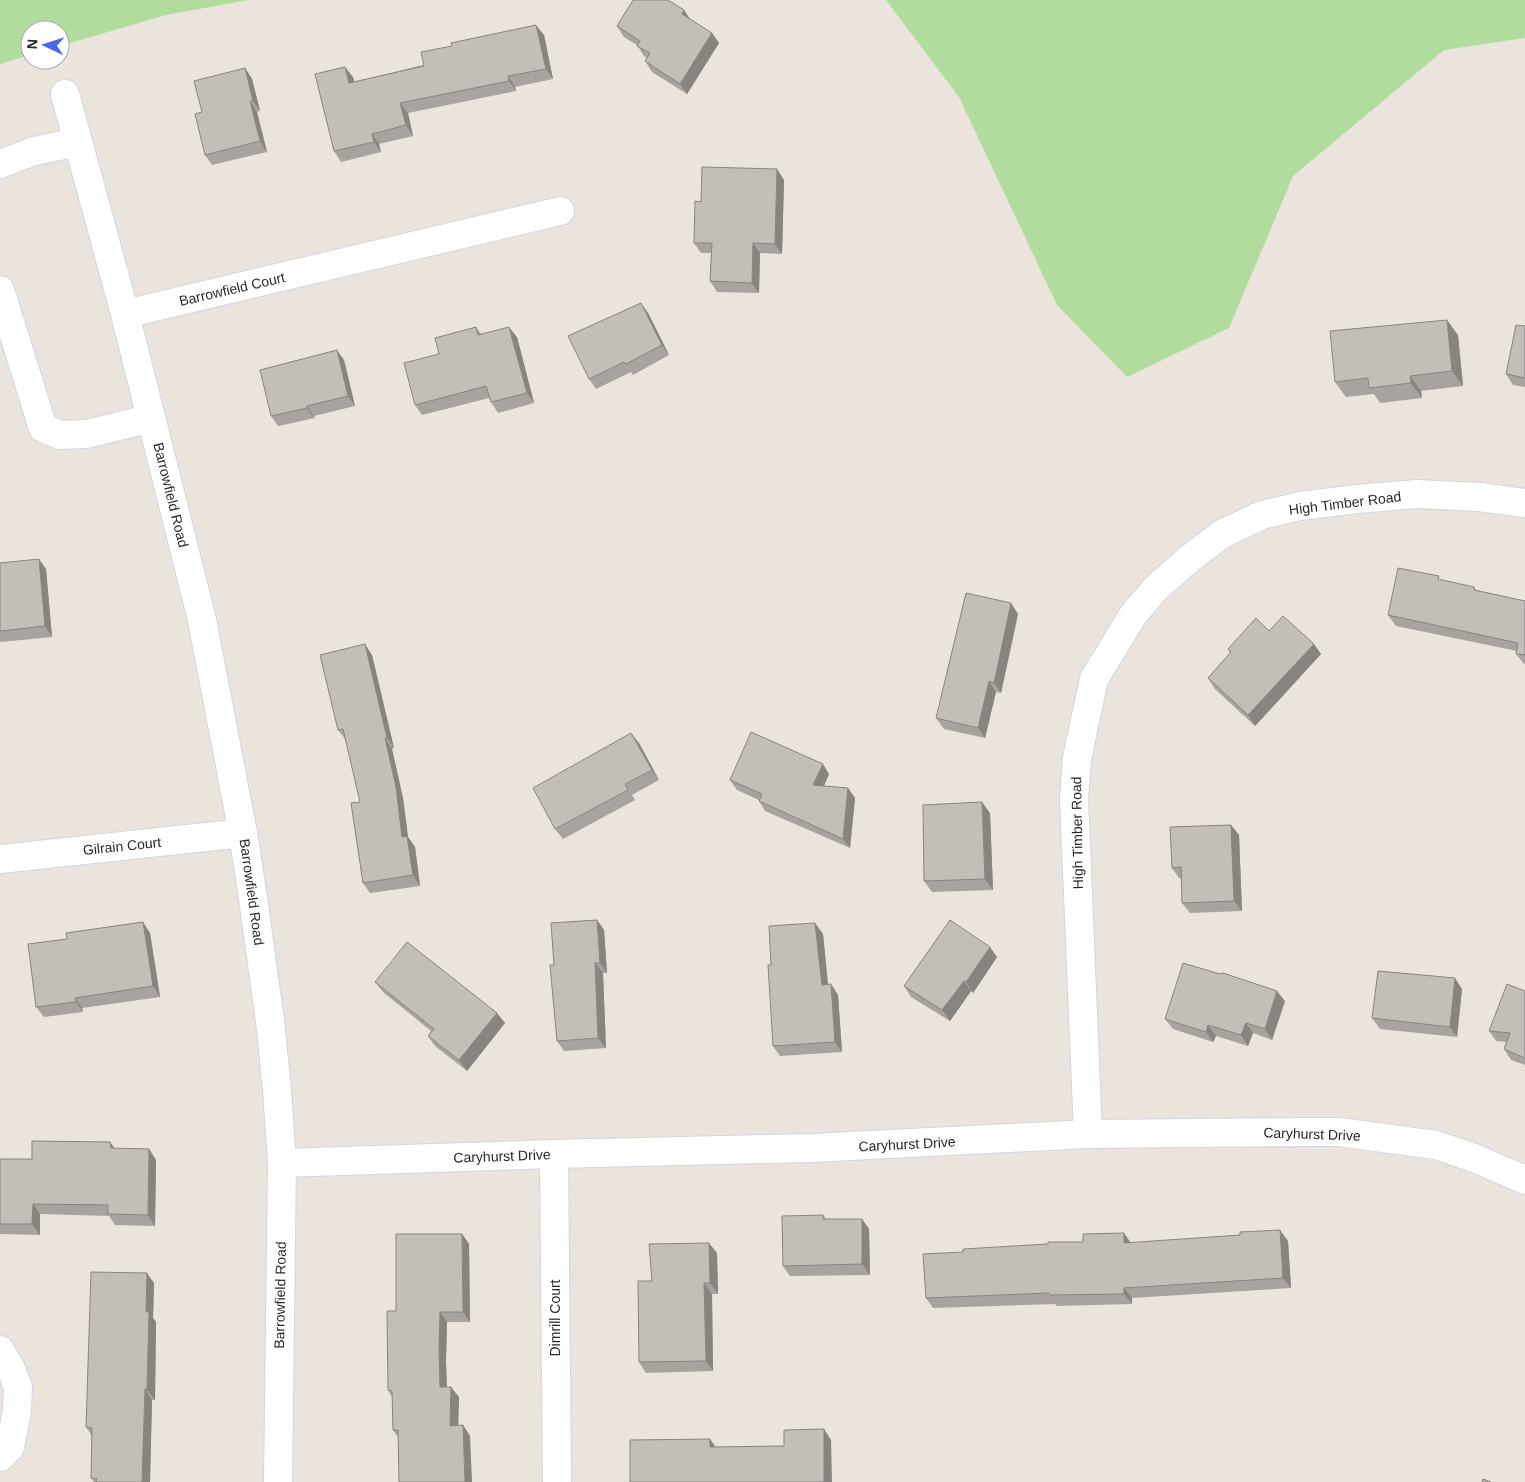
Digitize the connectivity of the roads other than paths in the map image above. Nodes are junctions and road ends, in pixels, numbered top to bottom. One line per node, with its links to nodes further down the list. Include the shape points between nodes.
1 (65, 94): 2 (street)
2 (78, 142): 3 (street, via 34,151); 6 (street)
3 (0, 164)
4 (560, 211): 6 (street, Barrowfield Court)
5 (0, 290): 7 (street, via 42,428 60,435 87,434)
6 (125, 314): 7 (street, Barrowfield Road)
7 (151, 418): 9 (street, Barrowfield Road, via 202,620)
8 (1525, 504): 11 (street, High Timber Road, via 1480,496 1416,494 1300,506 1262,515 1222,534 1189,559 1156,588 1133,615 1094,679 1076,758 1074,799)
9 (243, 833): 10 (street, Gilrain Court); 13 (street, Barrowfield Road, via 270,1021)
10 (0, 859)
11 (1088, 1134): 12 (street, Caryhurst Drive, via 812,1148); 14 (street, Caryhurst Drive, via 1339,1132 1436,1145)
12 (554, 1154): 13 (street, Caryhurst Drive); 18 (street, Dimrill Court)
13 (282, 1163): 17 (street, Barrowfield Road)
14 (1525, 1180)
15 (0, 1350): 16 (street, via 18,1387 10,1447)
16 (0, 1457)
17 (278, 1482)
18 (556, 1482)

